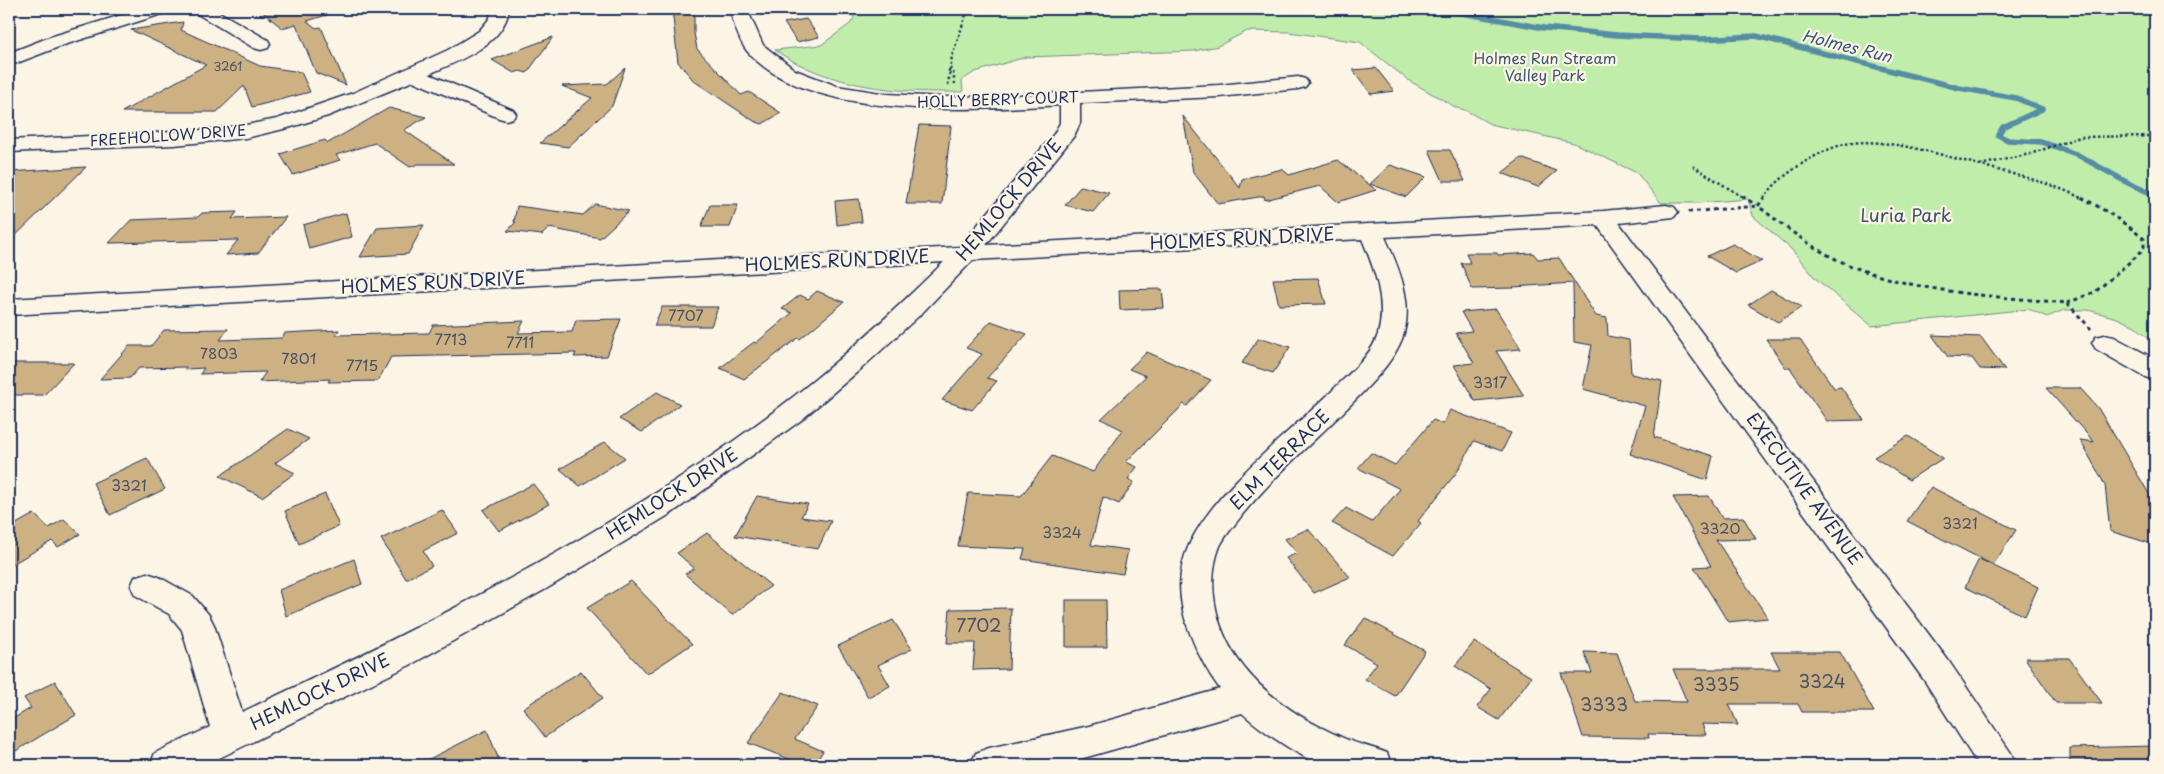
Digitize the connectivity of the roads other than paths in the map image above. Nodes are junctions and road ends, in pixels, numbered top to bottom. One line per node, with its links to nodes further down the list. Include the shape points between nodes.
1 (159, 9): 6 (street, via 57,41)
2 (202, 9): 5 (street)
3 (500, 9): 7 (street, FREEHOLLOW DRIVE, via 497,21 483,38)
4 (738, 9): 9 (street, HOLLY BERRY COURT, via 744,32 761,56 801,80 826,88 881,100 915,103)
5 (261, 44)
6 (9, 60)
7 (412, 74): 10 (street); 11 (street, FREEHOLLOW DRIVE, via 313,115 238,132)
8 (1298, 83): 9 (street, HOLLY BERRY COURT, via 1231,90)
9 (1070, 98): 15 (street, HEMLOCK DRIVE, via 1071,118 1064,136)
10 (506, 114)
11 (9, 146)
12 (1666, 212): 13 (street, HOLMES RUN DRIVE)
13 (1603, 218): 14 (street, HOLMES RUN DRIVE); 25 (street, EXECUTIVE AVENUE, via 1936,670)
14 (1370, 231): 15 (street, HOLMES RUN DRIVE); 20 (street, ELM TERRACE, via 1392,287 1394,306 1386,344 1372,366 1346,393 1241,494 1204,548 1197,575 1198,605 1208,638 1225,670)
15 (966, 254): 16 (street, HOLMES RUN DRIVE); 21 (street, HEMLOCK DRIVE, via 853,362 790,414 661,505 535,580 398,655)
16 (9, 307)
17 (2104, 343): 18 (street)
18 (2155, 371)
19 (147, 586): 21 (street, via 181,605 197,625)
20 (1248, 696): 23 (street, via 1089,742); 24 (street, ELM TERRACE, via 1305,739)
21 (231, 735): 22 (street, HEMLOCK DRIVE)
22 (168, 765)
23 (990, 765)
24 (1374, 765)
25 (1998, 765)

